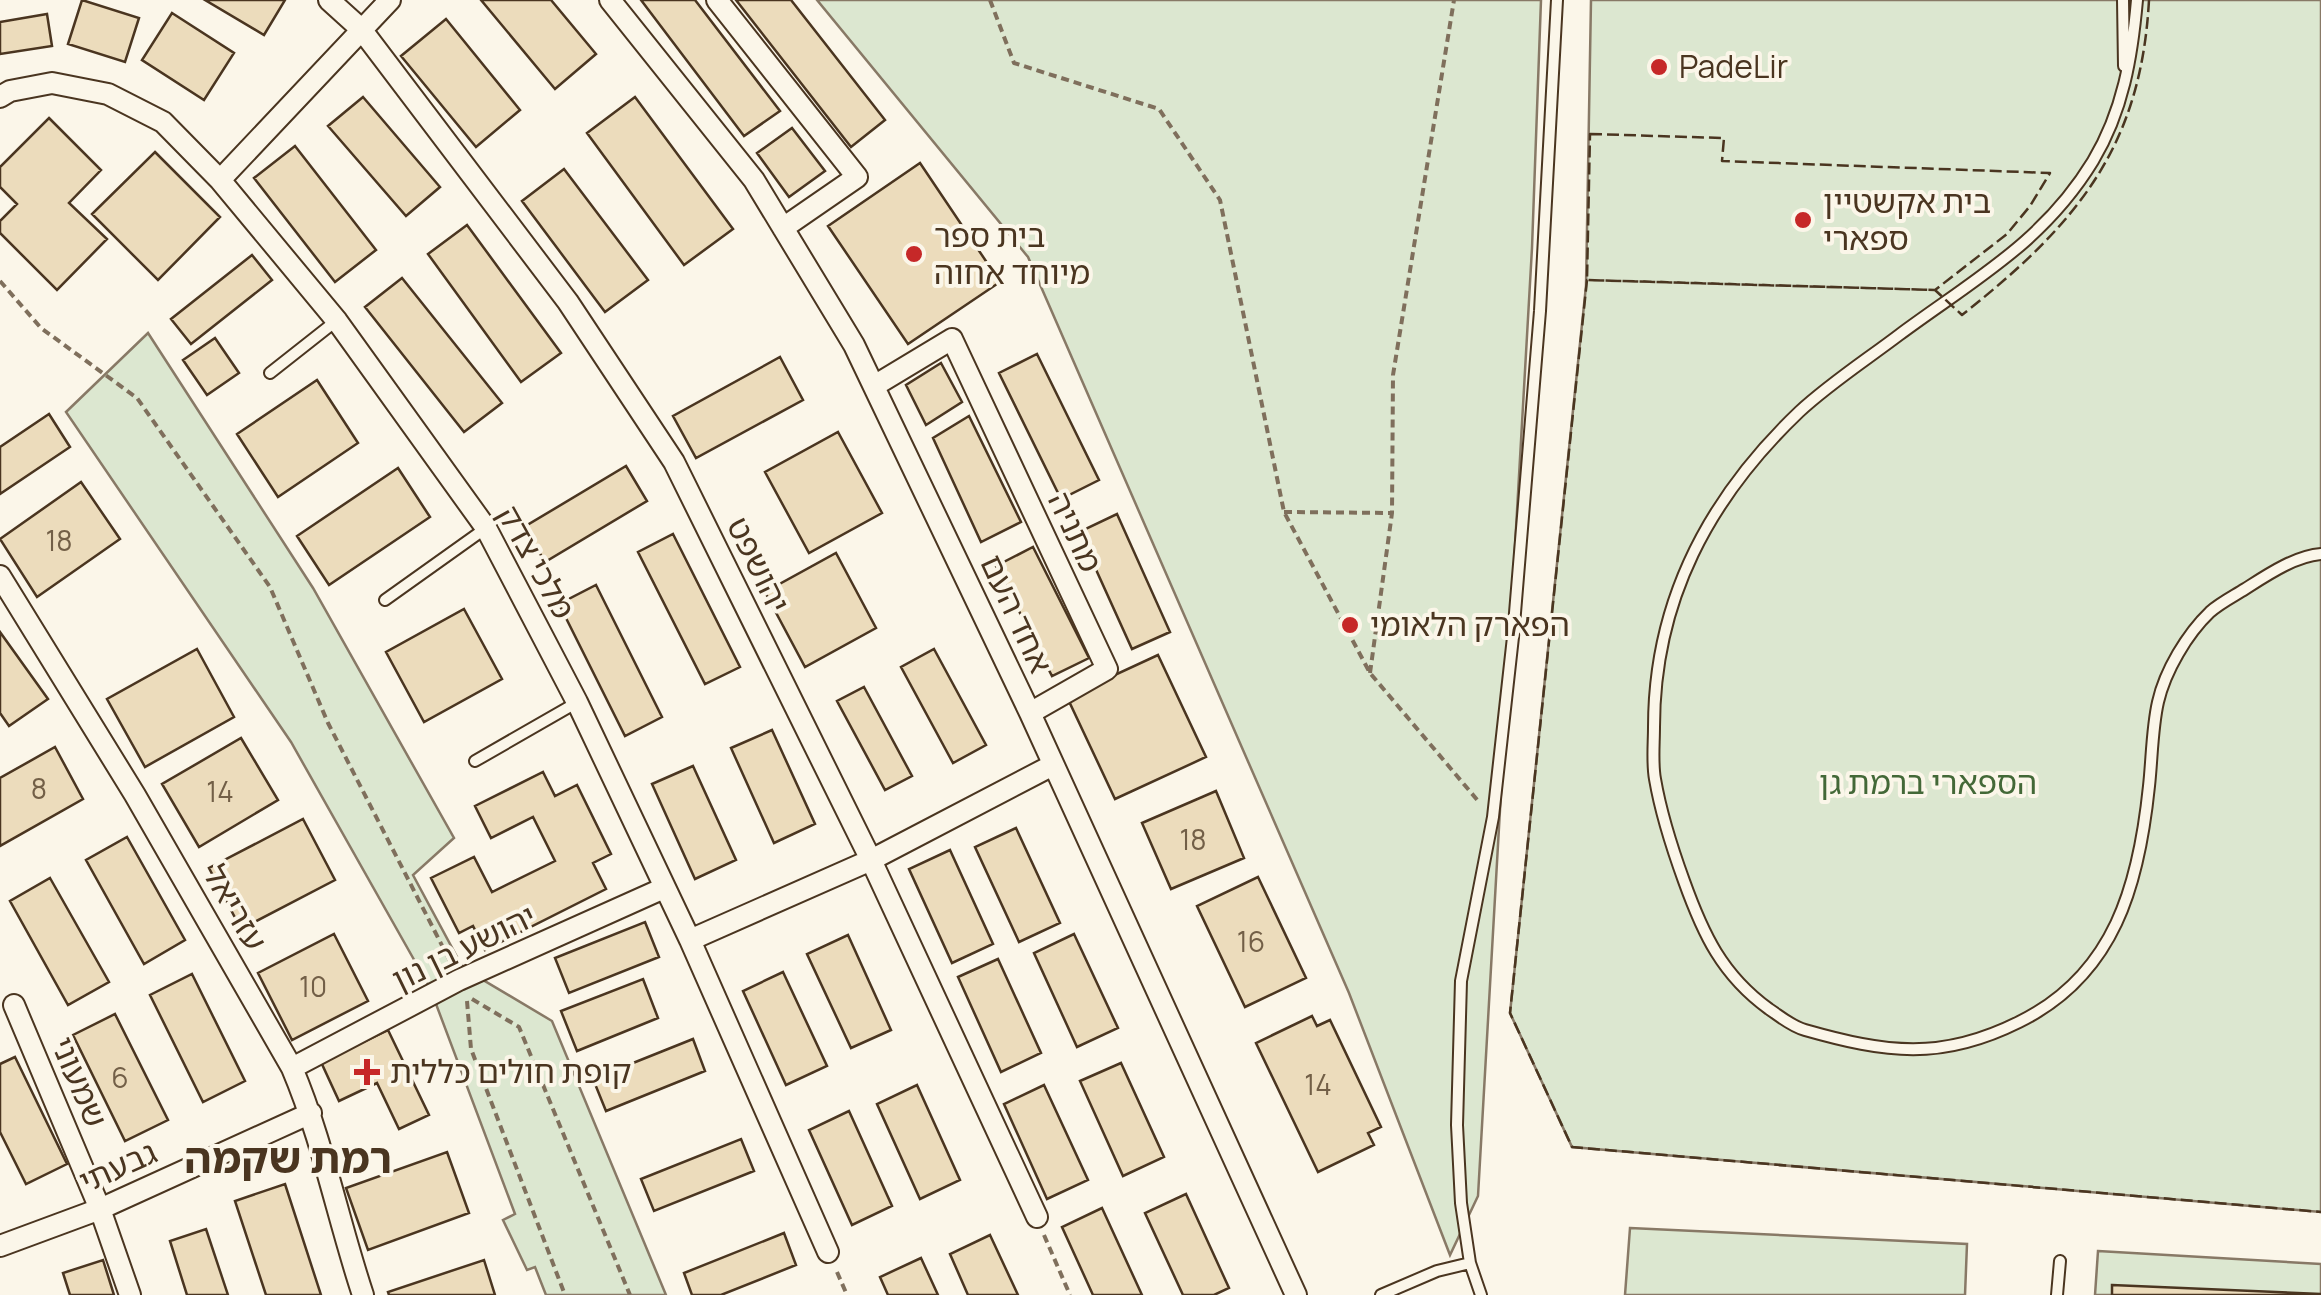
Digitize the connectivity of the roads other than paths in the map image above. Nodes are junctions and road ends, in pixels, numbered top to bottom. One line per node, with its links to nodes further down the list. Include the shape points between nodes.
1 (328, 0): 8 (street, יהושפט)
2 (390, 0): 8 (street)
3 (610, 0): 12 (street, אחד העם, via 754,180)
4 (717, 0): 12 (street, via 857,177)
5 (1557, 0): 35 (lane, via 1539,330 1512,637 1492,816 1462,981 1457,1126)
6 (2124, 0): 10 (lane)
7 (2137, 0): 10 (lane)
8 (361, 29): 11 (street); 24 (street, יהושפט, via 568,302 674,462)
9 (0, 97): 11 (street, מלכי צדק, via 52,83 108,94 163,122)
10 (2122, 97): 17 (lane, via 2094,160 2033,237 1803,408 1732,485 1681,577 1654,689 1654,775 1670,842 1714,953 1742,990 1796,1028 1882,1050 1966,1045 2024,1020 2096,962 2117,925 2138,866 2158,701 2176,656 2211,610)
11 (220, 180): 13 (street, מלכי צדק)
12 (783, 228): 15 (street, אחד העם)
13 (337, 321): 14 (lane); 16 (street, מלכי צדק)
14 (270, 373)
15 (874, 386): 21 (street, אחד העם); 21 (street, מתניה, via 952,340 1107,669)
16 (486, 528): 19 (lane); 20 (street, מלכי צדק)
17 (2321, 554)
18 (0, 576): 28 (street, עזריאל, via 136,795)
19 (385, 600)
20 (577, 702): 22 (lane); 25 (street, מלכי צדק)
21 (1030, 713): 23 (street, אחד העם)
22 (475, 760)
23 (1053, 765): 24 (street); 38 (street, אחד העם)
24 (870, 860): 26 (street); 31 (street, יהושפט)
25 (664, 888): 26 (street, מלכי צדק); 28 (street, יהושע בן נון, via 460,980)
26 (690, 940): 33 (street, מלכי צדק)
27 (14, 1005): 30 (street, שמעוני)
28 (292, 1068): 29 (street, עזריאל)
29 (311, 1113): 30 (street, גבעתי); 37 (street, עזריאל)
30 (100, 1210): 32 (street, גבעתי); 36 (street, שמעוני)
31 (1036, 1217)
32 (0, 1246)
33 (828, 1252)
34 (2060, 1261): 41 (lane)
35 (1470, 1264): 39 (lane); 40 (lane)
36 (130, 1295)
37 (363, 1295)
38 (1296, 1295)
39 (1381, 1295)
40 (1481, 1295)
41 (2058, 1295)

